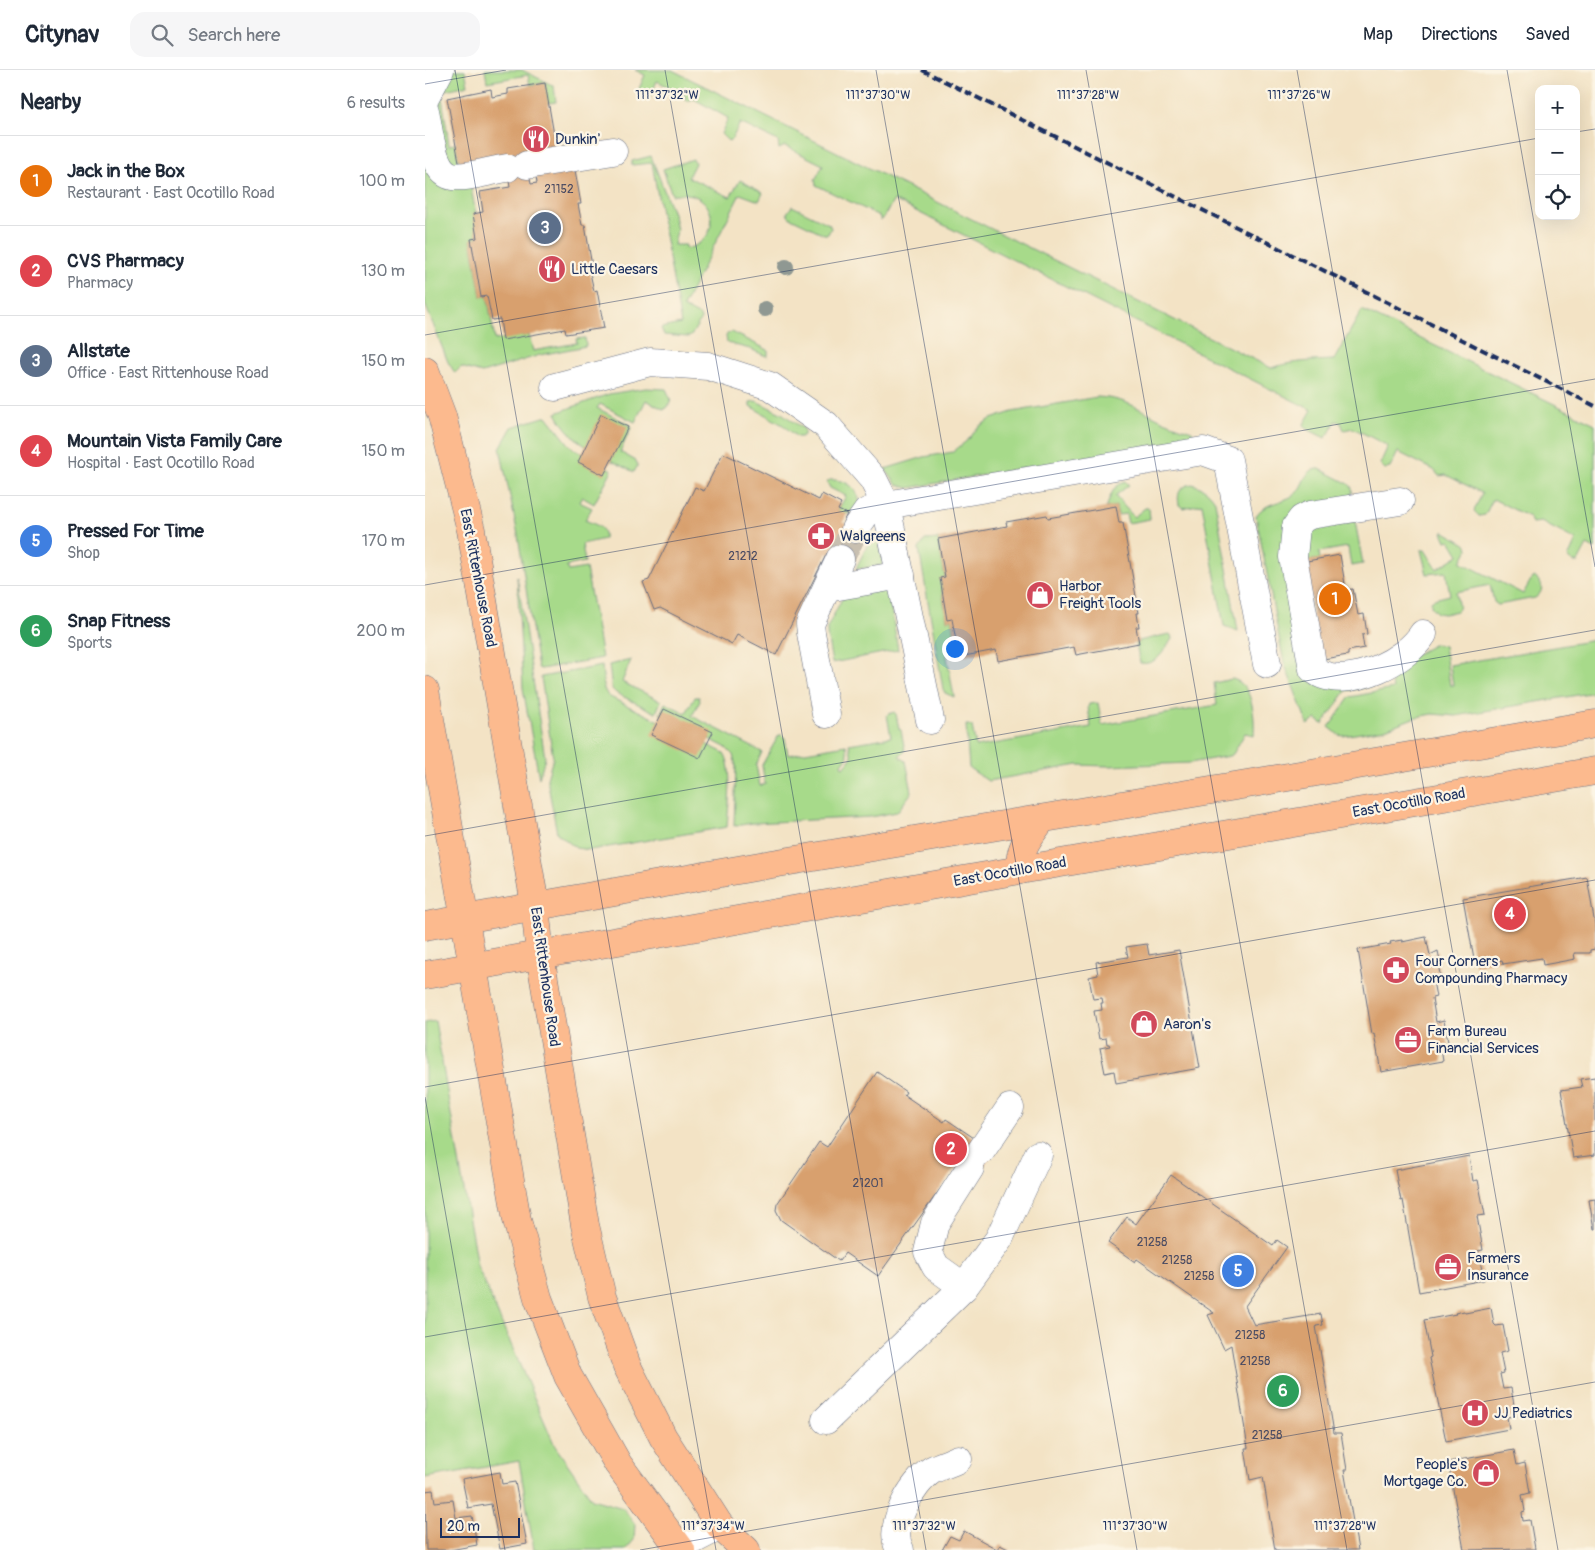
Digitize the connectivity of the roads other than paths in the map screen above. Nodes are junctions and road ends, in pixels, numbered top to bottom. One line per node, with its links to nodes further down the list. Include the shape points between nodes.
1 (440, 70): 2 (street)
2 (425, 98)
3 (425, 111): 4 (street, via 436,162 449,175)
4 (613, 152)
5 (425, 371): 7 (main road, East Rittenhouse Road)
6 (555, 387): 9 (street, via 651,362 708,366 769,386 826,425 873,479)
7 (434, 417): 23 (main road, East Rittenhouse Road, via 471,530)
8 (1400, 501): 14 (street, via 1310,515 1296,527 1293,557 1313,669 1322,675 1347,678 1367,674 1412,648)
9 (886, 505): 10 (street, via 867,512); 12 (street); 15 (street, via 1203,451 1228,460)
10 (855, 529)
11 (840, 559): 13 (street)
12 (901, 575): 13 (street); 18 (street)
13 (827, 588): 17 (street, via 810,624)
14 (1423, 634)
15 (1267, 664)
16 (425, 690): 24 (main road)
17 (826, 714)
18 (930, 720)
19 (1595, 724): 21 (main road)
20 (1595, 771): 22 (main road, East Ocotillo Road)
21 (1042, 819): 22 (main road, via 1021,851); 23 (main road)
22 (1020, 870): 26 (main road, East Ocotillo Road)
23 (535, 905): 24 (main road); 26 (main road, East Rittenhouse Road)
24 (466, 919): 25 (main road); 27 (main road)
25 (425, 926)
26 (540, 955): 27 (main road, East Ocotillo Road); 34 (main road, East Rittenhouse Road, via 585,1225 602,1297 627,1366 663,1437)
27 (474, 967): 28 (main road, East Ocotillo Road); 35 (main road, via 517,1220 539,1298 568,1376 619,1464)
28 (425, 975)
29 (1009, 1108): 31 (street, via 935,1222 928,1252 936,1268)
30 (1037, 1155): 31 (street, via 999,1239)
31 (964, 1287): 32 (street)
32 (826, 1420)
33 (958, 1459): 37 (street, via 932,1471 913,1488 901,1510 897,1528)
34 (721, 1526): 35 (street); 36 (main road, East Rittenhouse Road)
35 (678, 1549)
36 (746, 1550)
37 (900, 1550)

